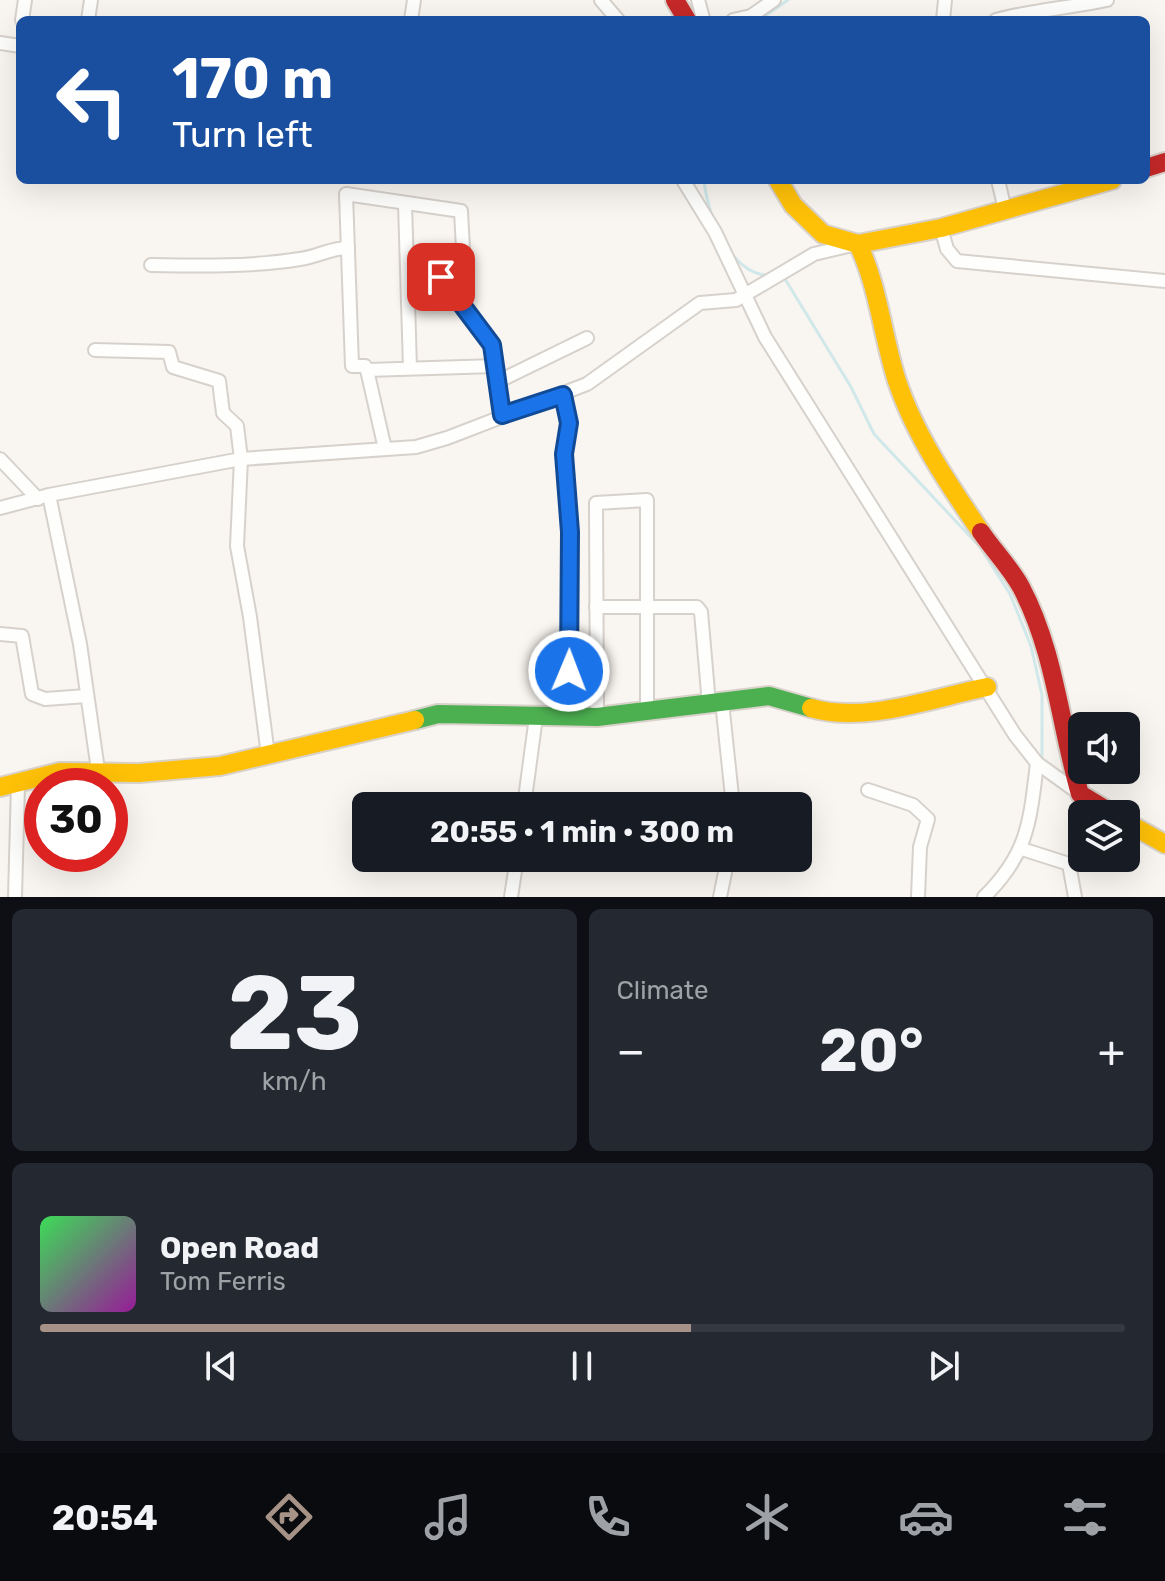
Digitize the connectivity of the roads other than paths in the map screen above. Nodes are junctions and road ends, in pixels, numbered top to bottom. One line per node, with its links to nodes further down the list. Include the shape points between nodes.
1 (601, 0): 5 (street)
2 (675, 0): 6 (street)
3 (774, 0): 7 (street)
4 (1107, 0): 8 (street)
5 (615, 16)
6 (690, 16)
7 (751, 16)
8 (1010, 16)
9 (685, 184): 20 (street)
10 (780, 184): 16 (street, via 793,205 823,234)
11 (999, 184): 14 (street)
12 (1098, 184): 14 (street)
13 (405, 203): 17 (street, via 346,194); 23 (street, via 461,211 463,249 441,277 492,345); 24 (street)
14 (1005, 210): 15 (street)
15 (941, 228): 16 (street); 19 (street, via 957,261)
16 (858, 244): 20 (street, via 814,254); 52 (street, via 866,257 903,399 937,464 1020,584 1044,644)
17 (348, 248): 18 (street, via 227,267); 25 (street, via 352,366)
18 (151, 265)
19 (1165, 281)
20 (747, 294): 27 (street, via 700,303 587,384); 37 (street, via 765,337)
21 (587, 338): 26 (street)
22 (95, 350): 31 (street, via 169,352 173,367 219,381 223,413 237,426)
23 (496, 366): 24 (street); 26 (street)
24 (410, 368): 25 (street)
25 (367, 370): 29 (street)
26 (499, 381): 28 (street)
27 (563, 395): 28 (street); 43 (street, via 569,423 564,469 570,532)
28 (502, 415): 29 (street, via 447,438)
29 (385, 449): 31 (street)
30 (0, 459): 32 (street)
31 (241, 459): 32 (street); 44 (street, via 237,546)
32 (43, 497): 33 (street); 38 (street, via 80,644)
33 (0, 508)
34 (596, 607): 35 (street); 35 (street, via 596,503 647,500); 42 (street)
35 (647, 607): 39 (street, via 697,607 701,612); 40 (street)
36 (0, 634): 38 (street, via 22,636 32,694 45,699)
37 (987, 687): 39 (street, via 878,710 828,713 769,696); 45 (street)
38 (87, 696): 46 (street)
39 (715, 703): 40 (street); 51 (street)
40 (647, 712): 42 (street)
41 (536, 717): 43 (street); 44 (street, via 438,714); 50 (street)
42 (597, 717): 43 (street)
43 (567, 718)
44 (268, 755): 47 (street, via 220,766)
45 (1037, 763): 52 (street); 56 (street)
46 (98, 768)
47 (128, 772)
48 (9, 786): 59 (street)
49 (868, 790): 62 (street, via 913,805 928,819 920,847)
50 (526, 792)
51 (731, 792)
52 (1080, 794): 53 (street)
53 (1090, 800)
54 (1140, 830): 55 (street)
55 (1165, 844)
56 (1022, 849): 63 (street, via 1007,875); 64 (street, via 1069,864)
57 (515, 872): 60 (street)
58 (725, 872): 61 (street)
59 (15, 897)
60 (511, 897)
61 (720, 897)
62 (918, 897)
63 (984, 897)
64 (1075, 897)

